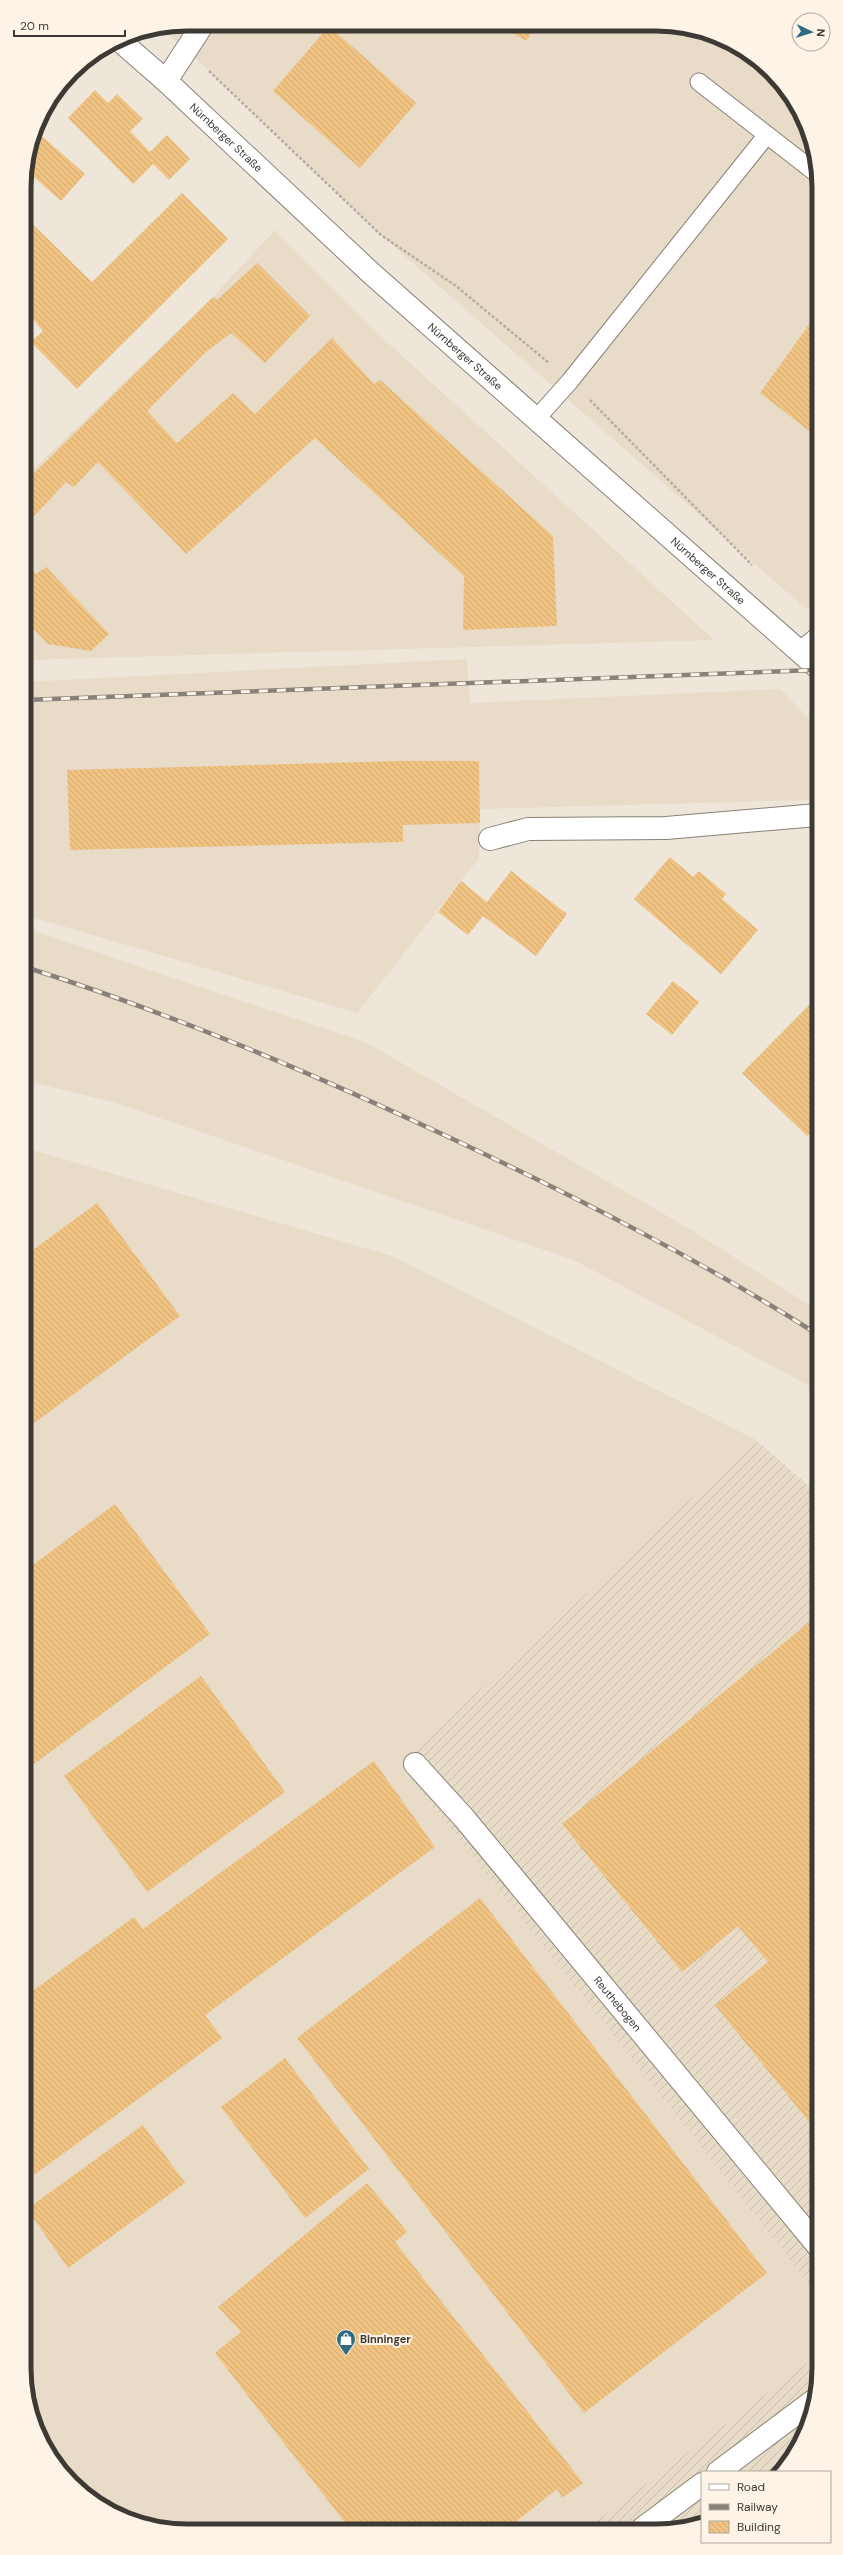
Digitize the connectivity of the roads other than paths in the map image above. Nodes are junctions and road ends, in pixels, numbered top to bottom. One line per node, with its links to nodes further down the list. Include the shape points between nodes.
1 (198, 31): 3 (street)
2 (124, 44): 3 (street, Nürnberger Straße)
3 (166, 82): 7 (street, Nürnberger Straße, via 372,274)
4 (699, 82): 5 (lane)
5 (766, 136): 6 (lane); 7 (lane, via 570,381)
6 (811, 169)
7 (537, 418): 9 (street, Nürnberger Straße)
8 (812, 640): 9 (lane)
9 (799, 651): 10 (street, Nürnberger Straße)
10 (812, 662)
11 (812, 815): 12 (street, via 666,828 528,829)
12 (490, 839)
13 (415, 1764): 14 (street, Reuthebogen, via 479,1837)
14 (812, 2239)
15 (808, 2405): 16 (street)
16 (719, 2471)
17 (701, 2485): 18 (street)
18 (648, 2524)

